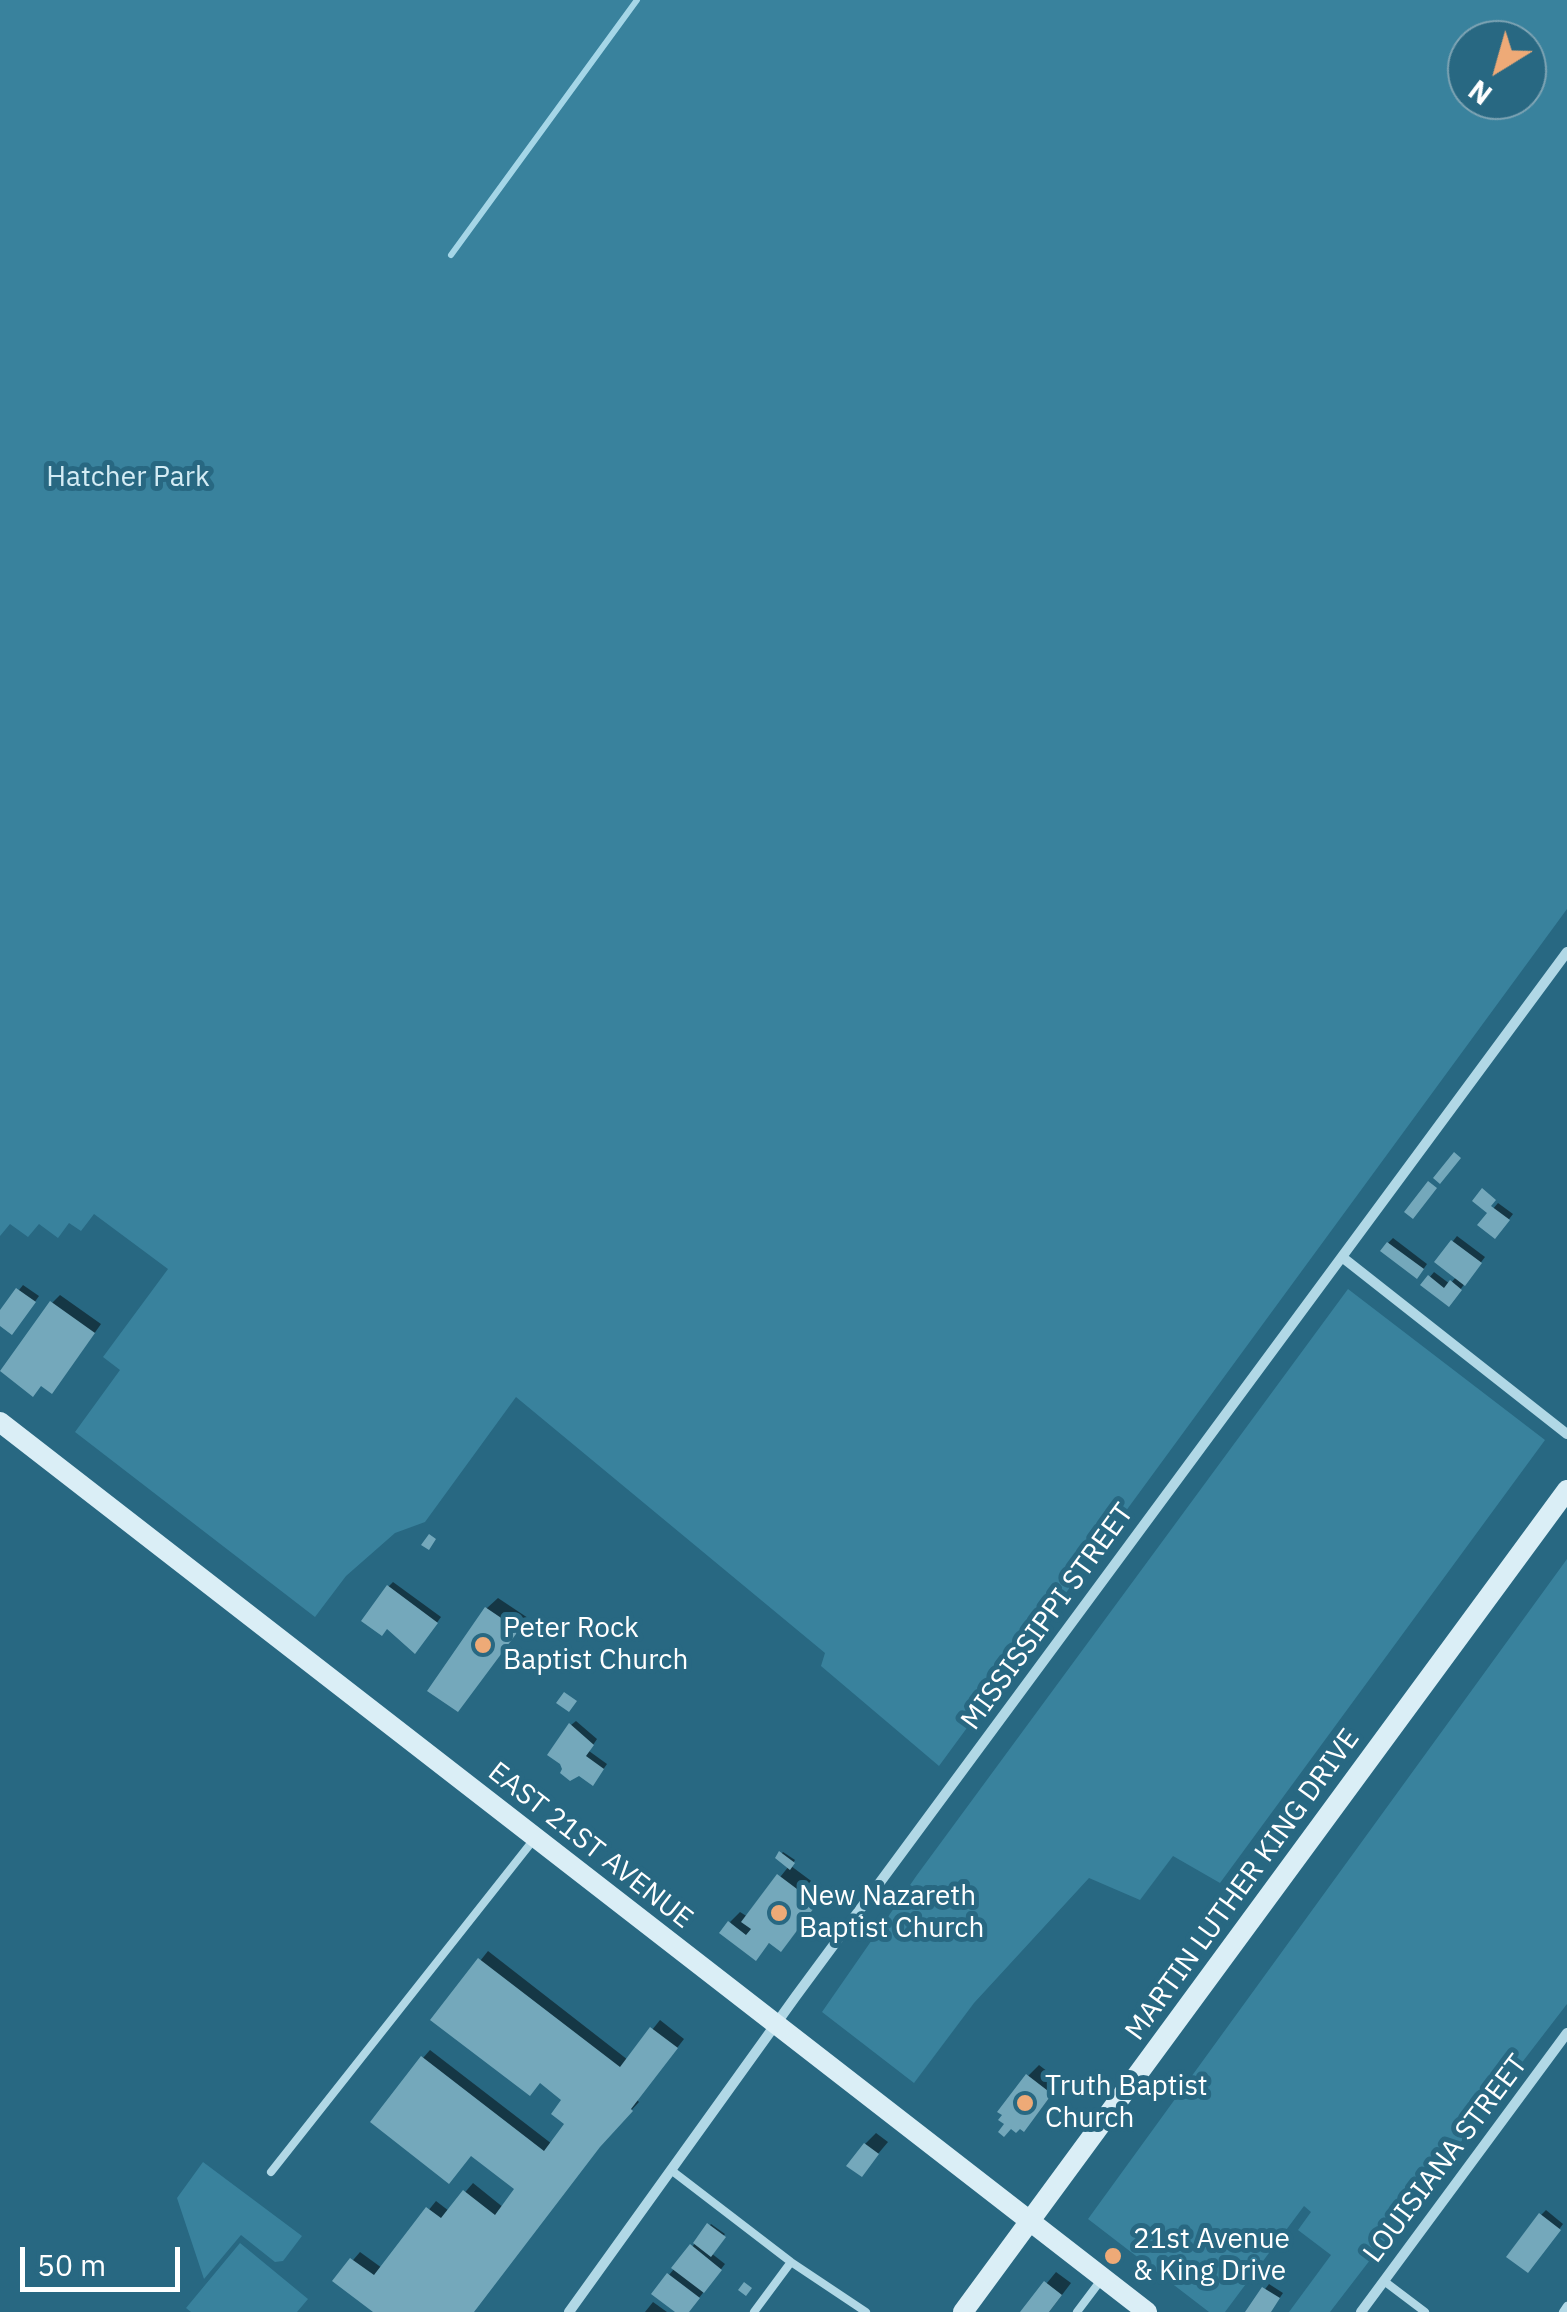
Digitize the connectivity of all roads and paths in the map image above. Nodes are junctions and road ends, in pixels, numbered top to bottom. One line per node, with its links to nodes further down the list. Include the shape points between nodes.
1 (1567, 952): 2 (street, MISSISSIPPI STREET)
2 (1342, 1257): 4 (street); 7 (street, MISSISSIPPI STREET)
3 (0, 1422): 6 (street, EAST 21ST AVENUE)
4 (1567, 1434)
5 (1567, 1490): 11 (street, MARTIN LUTHER KING DRIVE)
6 (535, 1838): 7 (street, EAST 21ST AVENUE); 10 (lane)
7 (776, 2024): 9 (street, MISSISSIPPI STREET); 11 (street, EAST 21ST AVENUE)
8 (1567, 2033): 14 (street, LOUISIANA STREET)
9 (671, 2170): 12 (lane); 15 (street, MISSISSIPPI STREET)
10 (271, 2172)
11 (1030, 2221): 13 (street, EAST 21ST AVENUE); 18 (street, MARTIN LUTHER KING DRIVE)
12 (792, 2262): 16 (lane); 17 (lane)
13 (1102, 2278): 19 (lane); 20 (street, EAST 21ST AVENUE)
14 (1384, 2281): 21 (street, LOUISIANA STREET); 22 (lane)
15 (569, 2312)
16 (754, 2312)
17 (866, 2312)
18 (963, 2312)
19 (1076, 2312)
20 (1147, 2312)
21 (1361, 2312)
22 (1425, 2312)

